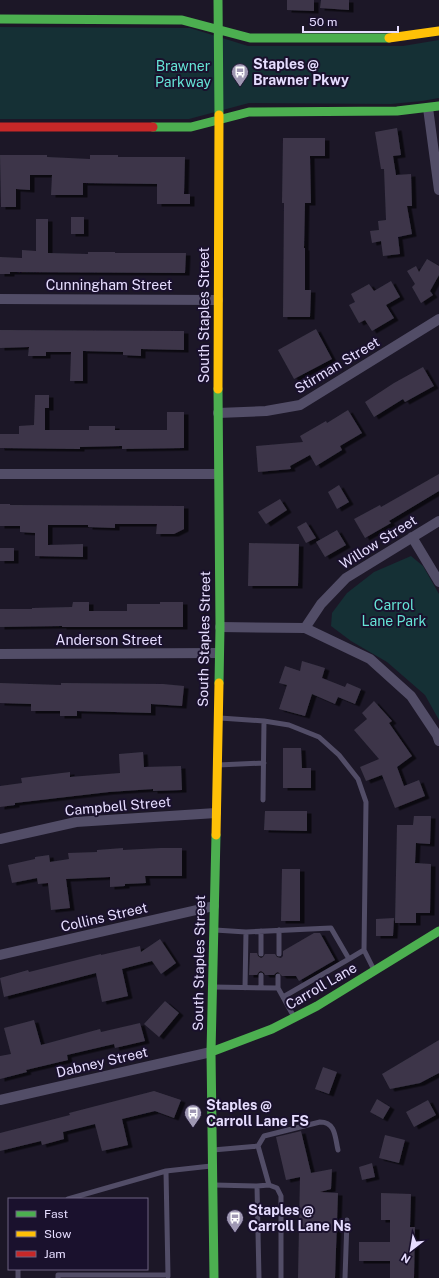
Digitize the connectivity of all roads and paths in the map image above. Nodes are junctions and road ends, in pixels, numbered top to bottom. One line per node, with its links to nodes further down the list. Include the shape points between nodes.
1 (218, 0): 3 (main road, South Staples Street)
2 (0, 19): 3 (main road, via 182,20)
3 (218, 29): 4 (main road, via 250,38 392,38); 7 (main road, South Staples Street)
4 (439, 31)
5 (439, 106): 6 (main road)
6 (428, 108): 7 (main road, via 249,112); 9 (street)
7 (219, 120): 8 (main road, via 191,127); 11 (main road, South Staples Street)
8 (0, 127)
9 (439, 190)
10 (0, 299): 11 (street, Cunningham Street)
11 (218, 300): 13 (main road, South Staples Street)
12 (439, 319): 13 (street, Stirman Street, via 300,405 266,411)
13 (218, 413): 15 (main road, South Staples Street)
14 (0, 474): 15 (street)
15 (218, 474): 19 (main road, South Staples Street)
16 (439, 521): 17 (street, Willow Street)
17 (412, 537): 18 (street); 20 (street, Willow Street, via 346,578 321,604)
18 (439, 582)
19 (220, 627): 20 (street); 21 (main road, South Staples Street)
20 (305, 628): 25 (street, via 370,658 411,696)
21 (219, 653): 22 (street, Anderson Street); 23 (main road, South Staples Street)
22 (0, 654)
23 (218, 718): 24 (lane); 27 (main road, South Staples Street)
24 (264, 721): 26 (lane); 37 (lane, via 289,725 319,737 339,755 358,779 366,802)
25 (439, 741)
26 (264, 763): 27 (lane); 28 (lane)
27 (217, 765): 29 (main road, South Staples Street)
28 (264, 800)
29 (216, 813): 30 (street, Campbell Street, via 76,822); 31 (main road, South Staples Street)
30 (0, 839)
31 (214, 906): 32 (main road, South Staples Street); 40 (street, Collins Street)
32 (214, 930): 35 (lane); 45 (main road, South Staples Street)
33 (279, 930): 36 (lane); 39 (lane); 41 (lane, via 330,928)
34 (439, 931): 42 (main road, Carroll Lane)
35 (246, 932): 36 (lane); 46 (lane)
36 (261, 932): 38 (lane)
37 (364, 950): 41 (lane); 42 (lane)
38 (261, 954)
39 (279, 954)
40 (0, 955)
41 (349, 959): 49 (lane)
42 (375, 971): 50 (main road, Carroll Lane)
43 (261, 975): 47 (lane)
44 (278, 976): 48 (lane)
45 (213, 987): 46 (lane); 51 (main road, South Staples Street)
46 (245, 988): 47 (lane)
47 (261, 988): 48 (lane)
48 (278, 988): 49 (lane)
49 (283, 997): 50 (lane)
50 (294, 1018): 51 (main road, Carroll Lane)
51 (211, 1052): 52 (street, Dabney Street); 54 (main road, South Staples Street)
52 (0, 1100)
53 (258, 1146): 54 (lane); 55 (lane, via 264,1136 326,1122 332,1127); 59 (lane)
54 (212, 1150): 56 (main road, South Staples Street)
55 (338, 1150)
56 (212, 1166): 57 (lane); 58 (main road, South Staples Street)
57 (166, 1171): 61 (lane); 63 (lane)
58 (213, 1185): 60 (lane); 65 (main road, South Staples Street)
59 (269, 1185): 60 (lane); 67 (lane, via 277,1188 281,1196)
60 (257, 1186): 66 (lane)
61 (72, 1198)
62 (347, 1220): 68 (lane)
63 (168, 1276): 64 (lane, via 58,1274)
64 (58, 1278)
65 (214, 1278)
66 (258, 1278)
67 (282, 1278)
68 (345, 1278)

